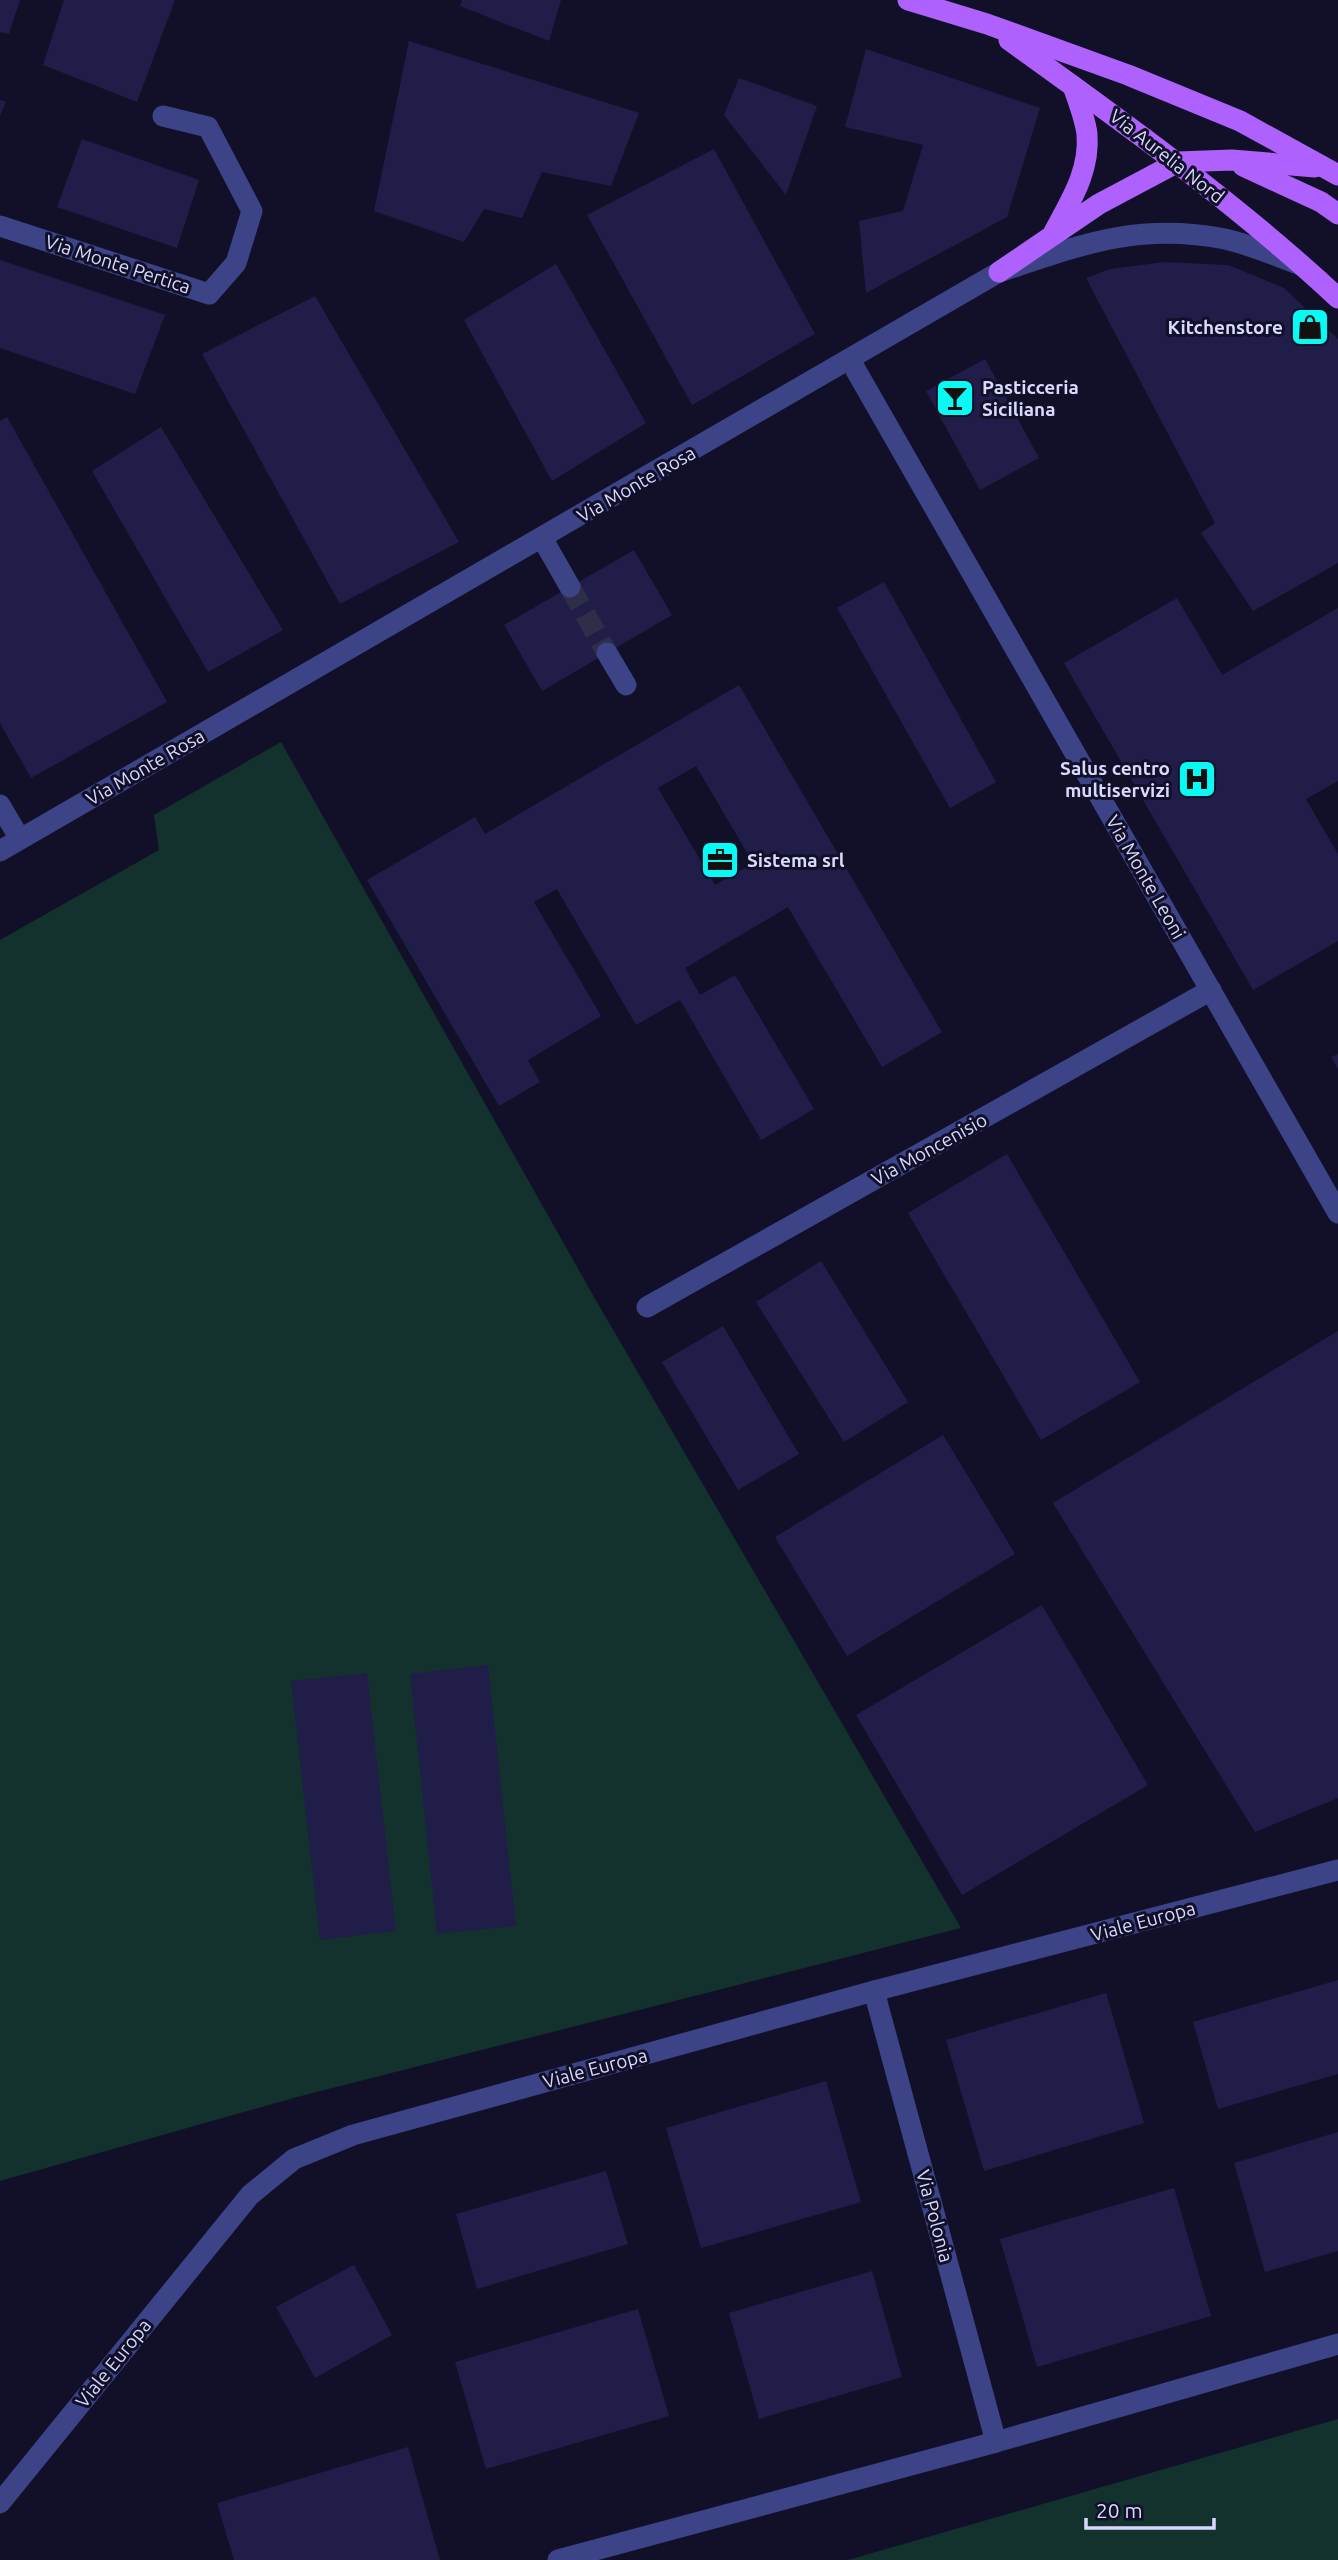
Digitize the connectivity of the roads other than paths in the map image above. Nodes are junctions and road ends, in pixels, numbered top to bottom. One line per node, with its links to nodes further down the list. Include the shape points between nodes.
1 (908, 0): 2 (main road, Via Aurelia Nord)
2 (987, 24): 3 (main road, Via Aurelia Nord); 7 (main road, Via Aurelia Nord, via 1240,121)
3 (1073, 86): 6 (main road, Via Aurelia Nord); 10 (main road, via 1087,131 1087,151 1084,173)
4 (163, 116): 9 (street, Via Monte Pertica, via 208,127 252,211 236,263 209,295)
5 (1232, 160): 6 (main road); 7 (main road); 8 (main road)
6 (1178, 162): 10 (main road); 11 (main road, Via Aurelia Nord)
7 (1331, 171)
8 (1338, 214)
9 (0, 226)
10 (1054, 233): 12 (main road)
11 (1303, 266): 12 (street, Via Monte Rosa, via 1226,239 1160,233 1089,242); 13 (main road, Via Aurelia Nord)
12 (999, 272): 14 (street, Via Monte Rosa)
13 (1338, 298)
14 (850, 360): 15 (street, Via Monte Rosa); 22 (street, Via Monte Leoni)
15 (542, 538): 16 (street); 20 (street, Via Monte Rosa)
16 (570, 587)
17 (607, 653): 18 (street)
18 (626, 685)
19 (0, 805): 20 (street)
20 (20, 839): 21 (street, Via Monte Rosa)
21 (0, 852)
22 (1211, 990): 23 (street, Via Monte Leoni); 24 (street, Via Moncenisio)
23 (1338, 1213)
24 (647, 1307)
25 (1338, 1871): 26 (street, Viale Europa)
26 (874, 1991): 28 (street, Via Polonia); 29 (street, Viale Europa, via 353,2135 294,2160 250,2195)
27 (1338, 2344): 28 (street)
28 (996, 2442): 30 (street)
29 (0, 2503)
30 (558, 2560)

